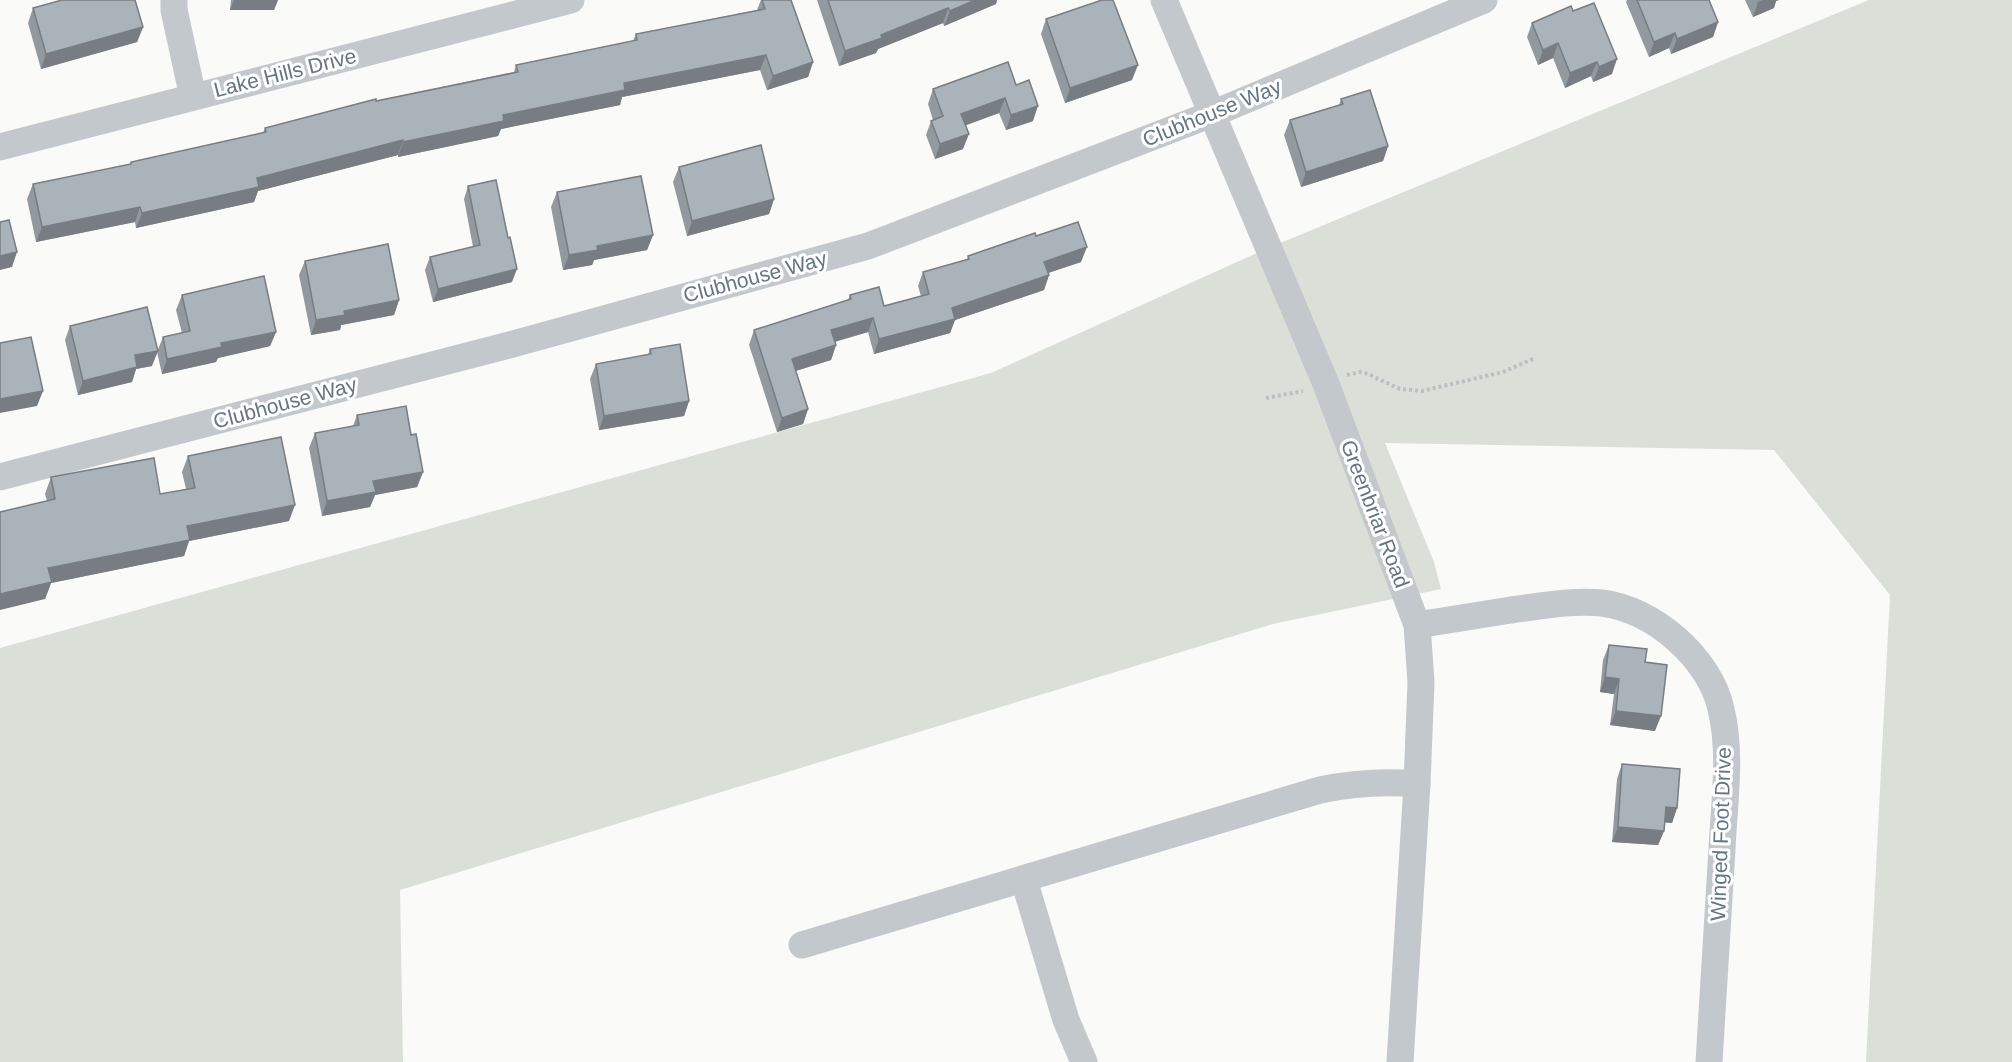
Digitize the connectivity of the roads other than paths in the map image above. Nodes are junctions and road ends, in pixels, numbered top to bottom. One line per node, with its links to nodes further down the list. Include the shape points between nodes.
1 (174, 0): 5 (street)
2 (571, 0): 5 (street, Lake Hills Drive)
3 (1164, 0): 6 (street, Greenbriar Road)
4 (1484, 0): 6 (street, Clubhouse Way)
5 (193, 96): 7 (street, Lake Hills Drive)
6 (1212, 114): 8 (street, Clubhouse Way, via 868,246 513,344); 9 (street, Greenbriar Road, via 1326,384)
7 (0, 147)
8 (0, 477)
9 (1417, 625): 10 (street, Greenbriar Road, via 1421,682); 15 (street, Winged Foot Drive, via 1549,605 1603,603 1653,621 1695,658 1721,707 1727,764)
10 (1417, 784): 11 (street, via 1373,782 1320,790); 14 (street, Greenbriar Road)
11 (1024, 880): 12 (street); 13 (street, via 1066,1020)
12 (802, 945)
13 (1084, 1062)
14 (1400, 1062)
15 (1709, 1062)

